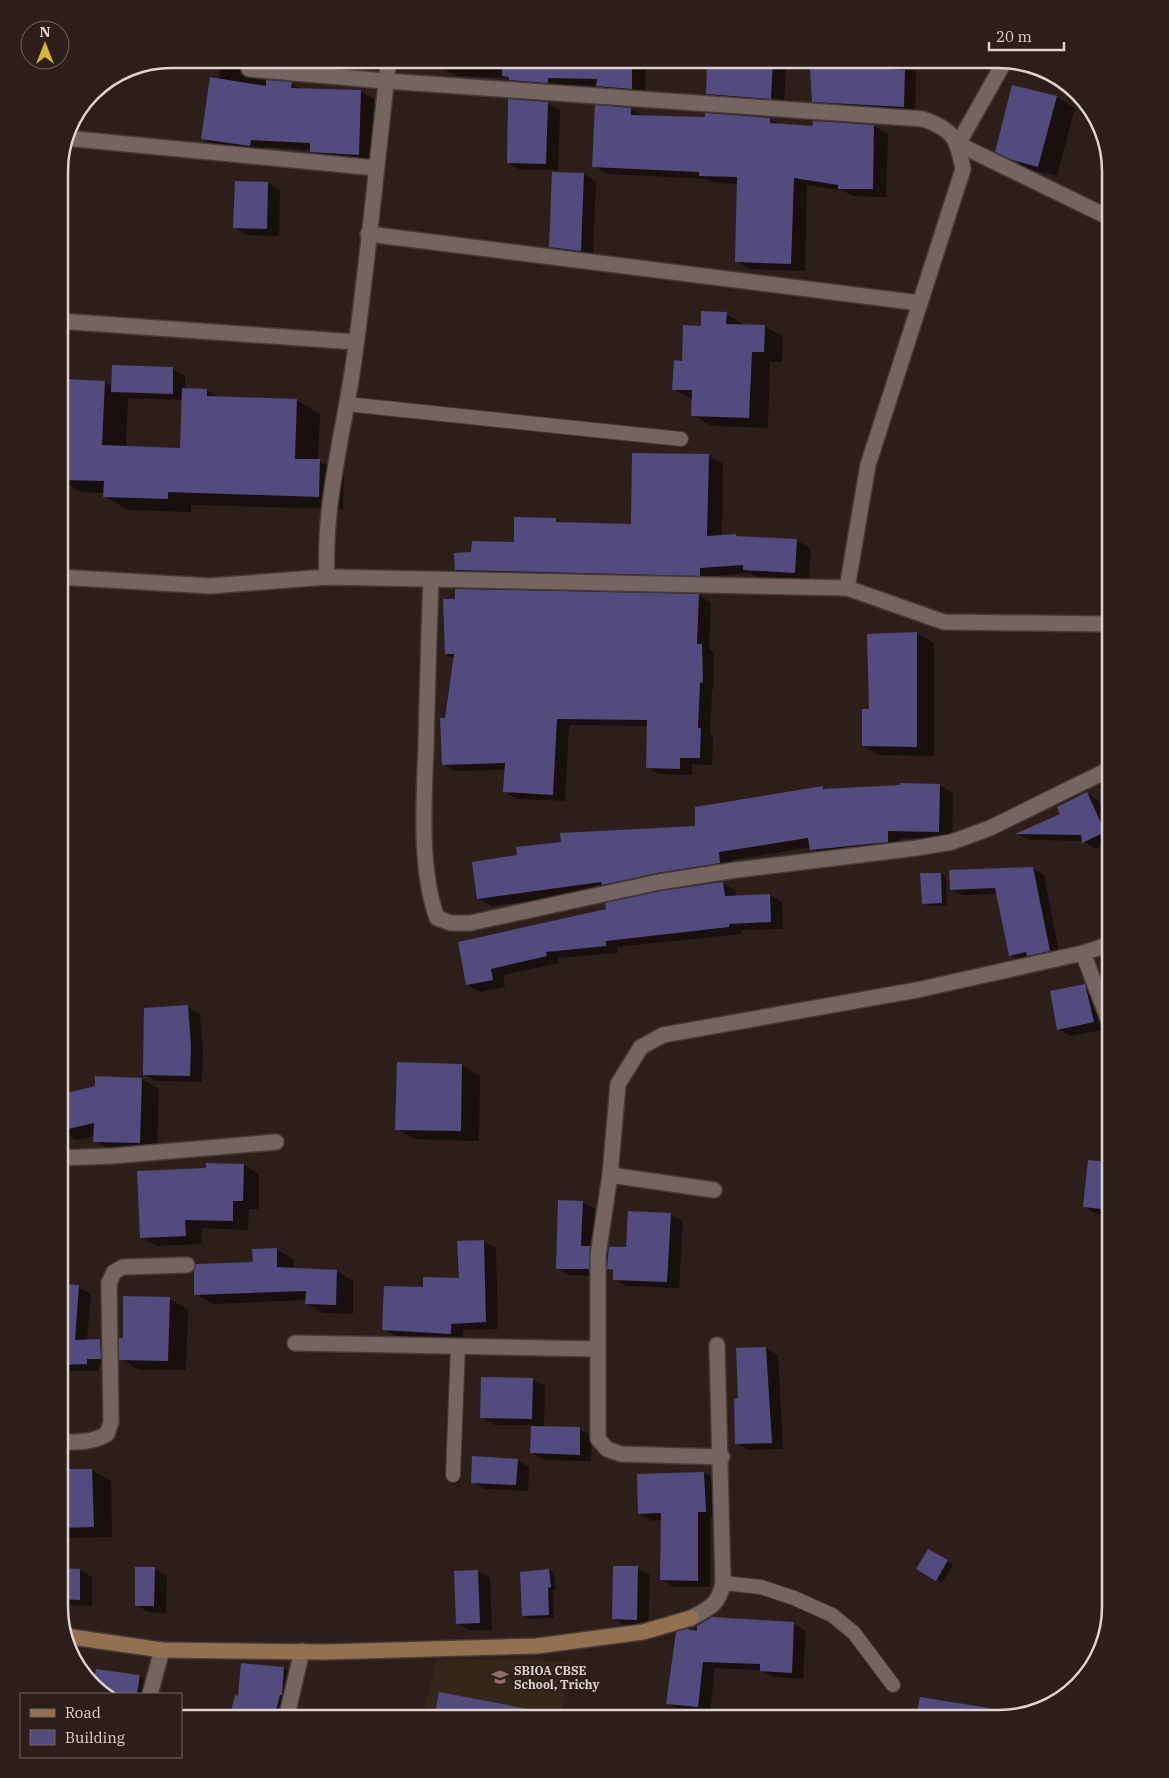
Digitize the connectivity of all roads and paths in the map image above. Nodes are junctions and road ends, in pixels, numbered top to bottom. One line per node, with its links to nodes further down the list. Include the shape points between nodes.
1 (388, 68): 4 (street)
2 (1001, 68): 6 (street)
3 (249, 69): 4 (street)
4 (386, 81): 6 (street, via 923,119 944,126); 7 (street)
5 (73, 139): 7 (street)
6 (958, 144): 8 (street); 10 (street, via 963,169)
7 (376, 168): 9 (street)
8 (1102, 214)
9 (368, 234): 10 (street); 12 (street)
10 (920, 303): 18 (street, via 868,465)
11 (68, 322): 12 (street)
12 (356, 342): 13 (street)
13 (346, 404): 14 (lane); 15 (street, via 328,508 325,542)
14 (681, 439)
15 (327, 577): 16 (street, via 210,586); 17 (street)
16 (68, 578)
17 (431, 579): 18 (street); 20 (street, via 424,810 426,857 432,905 437,918 451,923 470,923 659,882 952,842 990,828)
18 (847, 588): 19 (street, via 944,622)
19 (1102, 624)
20 (1102, 772)
21 (1102, 947): 22 (street)
22 (1083, 953): 23 (street); 26 (street, via 918,990 663,1035 642,1047 618,1084)
23 (1102, 1003)
24 (276, 1142): 25 (street)
25 (68, 1158)
26 (610, 1175): 27 (street); 32 (street, via 598,1255)
27 (714, 1190)
28 (187, 1265): 33 (street, via 123,1267 114,1272 109,1283 111,1422 107,1434 98,1440)
29 (295, 1343): 31 (street)
30 (718, 1345): 34 (street)
31 (458, 1346): 32 (street); 35 (lane)
32 (597, 1349): 34 (street, via 598,1439 607,1449 621,1454)
33 (68, 1442)
34 (722, 1458): 36 (street)
35 (453, 1475)
36 (723, 1583): 39 (street, via 720,1598 708,1610 643,1632 536,1646); 40 (lane, via 761,1586 832,1614 854,1633)
37 (72, 1637): 38 (street)
38 (162, 1650): 39 (street); 41 (street)
39 (302, 1651): 42 (street)
40 (893, 1685)
41 (150, 1693)
42 (288, 1710)

